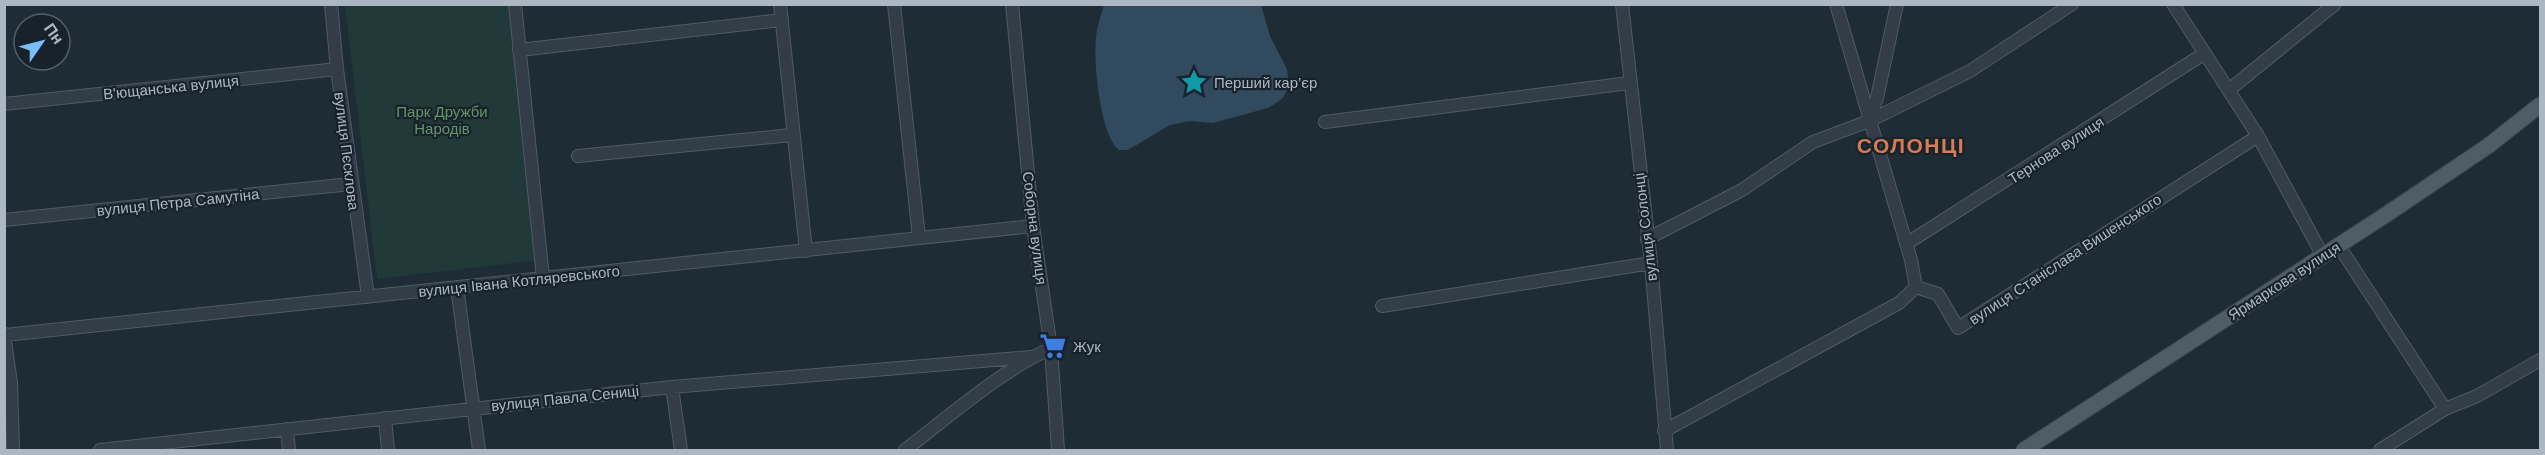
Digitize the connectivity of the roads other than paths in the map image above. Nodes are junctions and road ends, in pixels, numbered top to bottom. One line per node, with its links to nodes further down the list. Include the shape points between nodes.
1 (331, 4): 15 (street, вулиця Пєсклова)
2 (515, 4): 13 (street)
3 (780, 4): 12 (street)
4 (894, 4): 28 (street)
5 (1012, 4): 27 (street, Соборна вулиця)
6 (1622, 4): 16 (street, вулиця Солонці)
7 (1836, 4): 20 (street)
8 (1897, 4): 20 (street)
9 (2072, 4): 20 (street, via 1970,70)
10 (2173, 4): 14 (street)
11 (2335, 4): 17 (street)
12 (782, 20): 13 (street); 22 (street)
13 (519, 50): 35 (street)
14 (2205, 53): 17 (street); 30 (street, Тернова вулиця)
15 (336, 69): 18 (street, В'ющанська вулиця); 25 (street, вулиця Пєсклова)
16 (1629, 83): 21 (street); 29 (street, вулиця Солонці)
17 (2229, 90): 23 (street)
18 (4, 104)
19 (2541, 105): 31 (main road, Ярмаркова вулиця, via 2494,142)
20 (1869, 121): 29 (street, via 1813,142 1742,190); 30 (street)
21 (1324, 122)
22 (792, 135): 24 (street); 32 (street)
23 (2258, 136): 33 (street); 37 (street, вулиця Станіслава Вишенського, via 1958,328 1938,294)
24 (578, 156)
25 (351, 184): 26 (street, вулиця Петра Самутіна); 38 (street, вулиця Пєсклова)
26 (4, 220)
27 (1034, 226): 28 (street, вулиця Івана Котляревського); 41 (street, Соборна вулиця)
28 (920, 238): 32 (street, вулиця Івана Котляревського)
29 (1647, 239): 34 (street, вулиця Солонці)
30 (1906, 244): 37 (street)
31 (2339, 246): 33 (main road, Ярмаркова вулиця); 46 (street)
32 (806, 251): 35 (street, вулиця Івана Котляревського)
33 (2323, 255): 59 (main road, Ярмаркова вулиця)
34 (1651, 263): 39 (street); 49 (street, вулиця Солонці)
35 (543, 278): 36 (street, вулиця Івана Котляревського)
36 (457, 287): 38 (street, вулиця Івана Котляревського); 45 (street)
37 (1916, 287): 49 (street, via 1899,303)
38 (368, 297): 40 (street, вулиця Івана Котляревського)
39 (1382, 306)
40 (5, 334): 50 (street)
41 (1052, 348): 42 (street); 57 (street, Соборна вулиця)
42 (1031, 357): 44 (street, вулиця Павла Сениці); 56 (street)
43 (2541, 360): 46 (street)
44 (672, 387): 45 (street, вулиця Павла Сениці); 55 (street)
45 (474, 408): 47 (street, вулиця Павла Сениці); 54 (street)
46 (2445, 409): 60 (street)
47 (385, 418): 48 (street, вулиця Павла Сениці); 53 (street)
48 (287, 429): 51 (street, вулиця Павла Сениці); 52 (street)
49 (1664, 430): 58 (street, вулиця Солонці)
50 (13, 450)
51 (100, 450)
52 (289, 450)
53 (388, 450)
54 (479, 450)
55 (681, 450)
56 (905, 450)
57 (1058, 450)
58 (1667, 450)
59 (2024, 450)
60 (2380, 450)

